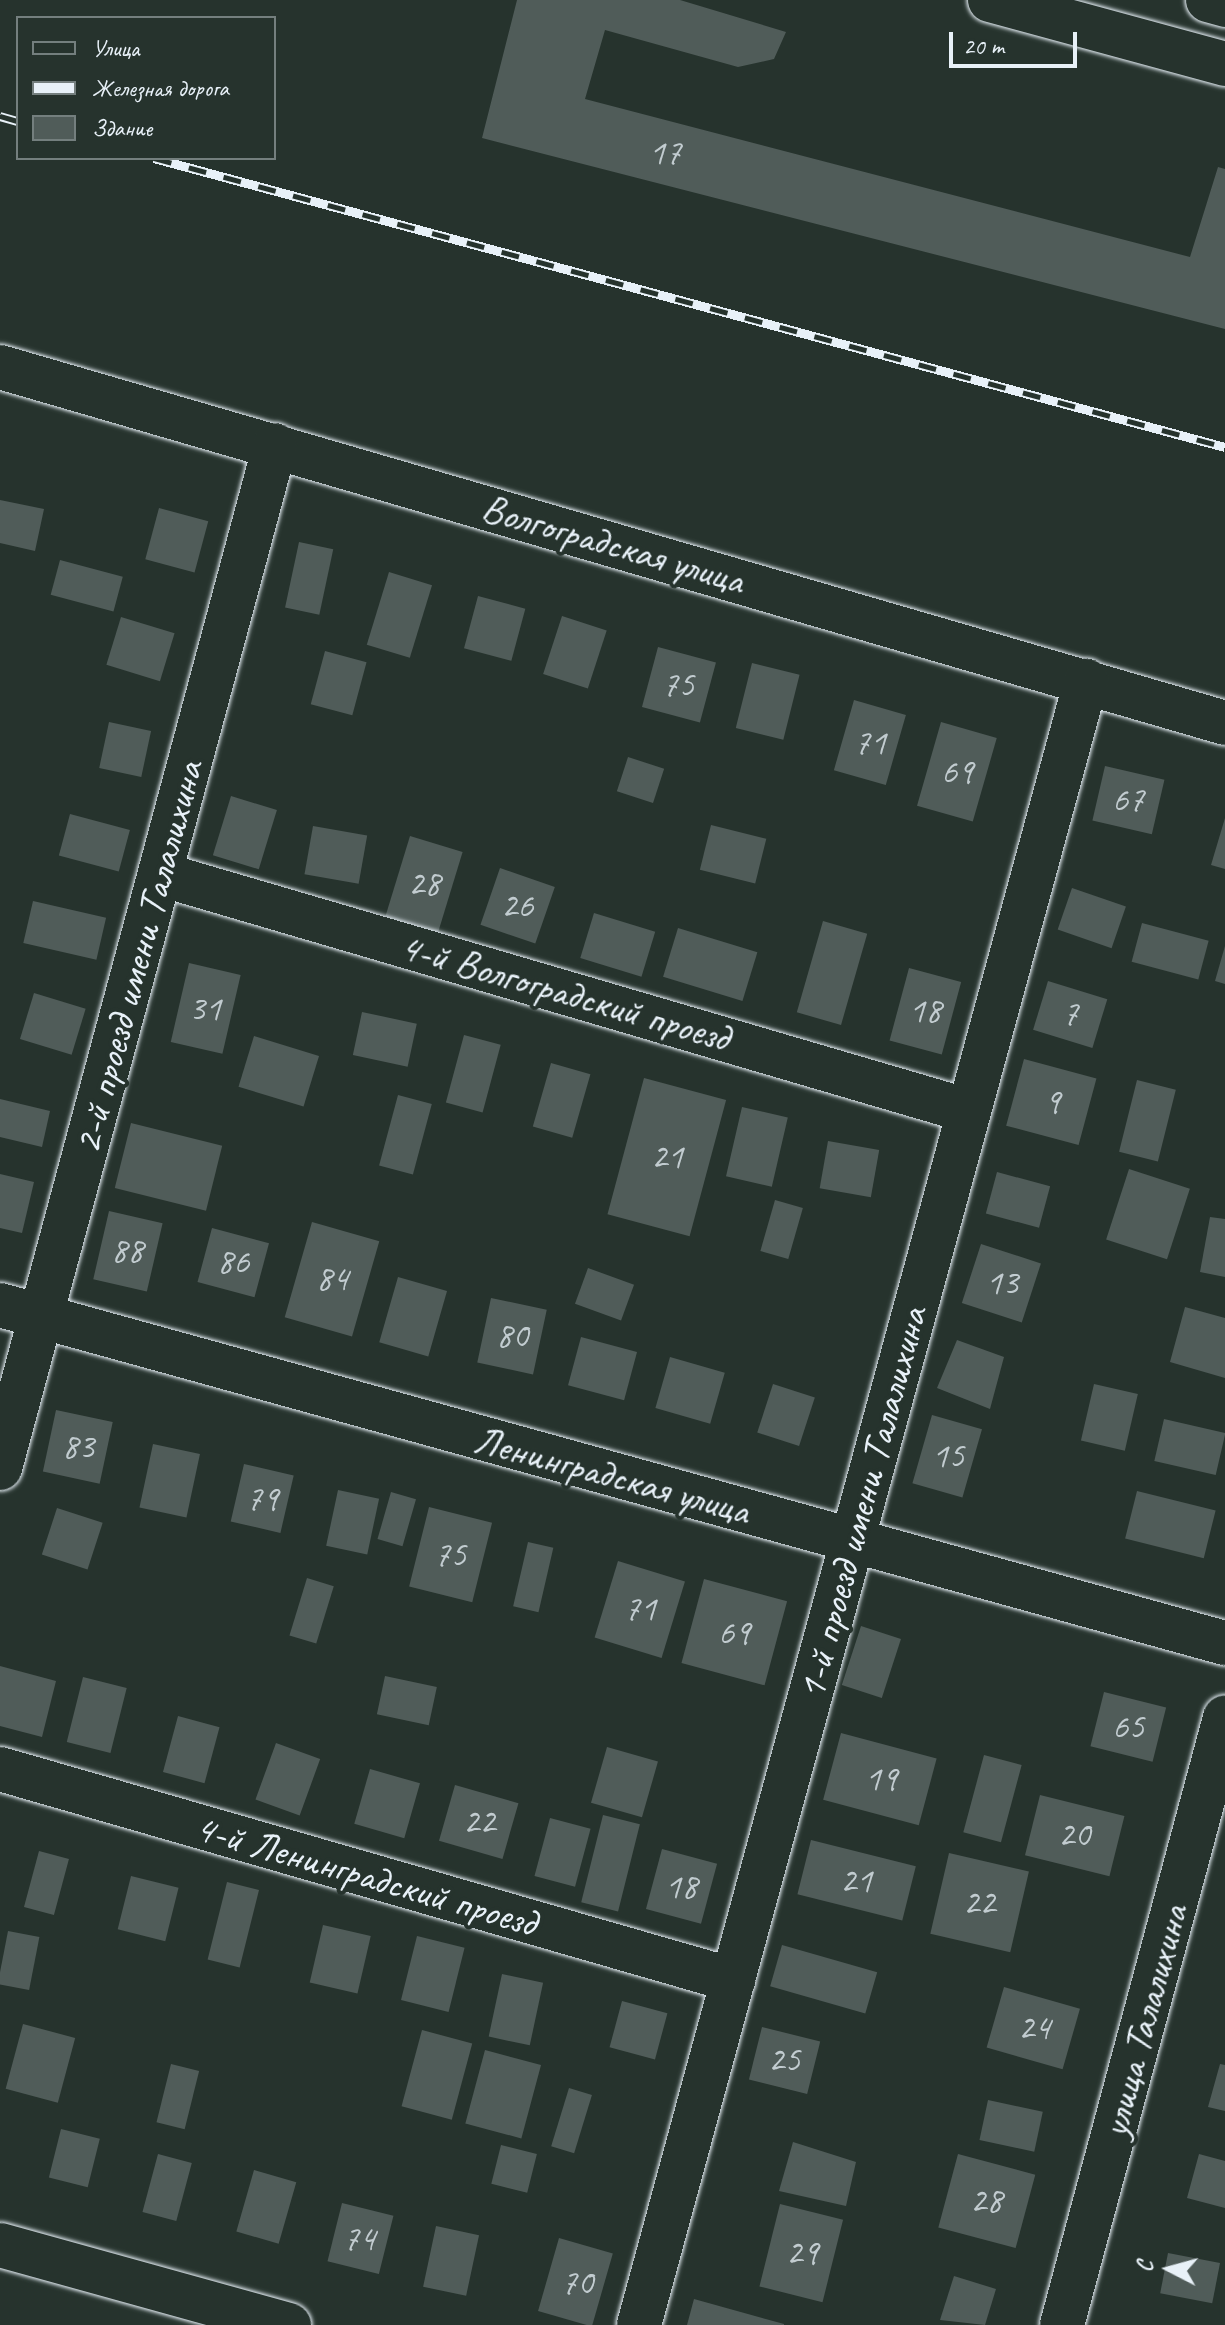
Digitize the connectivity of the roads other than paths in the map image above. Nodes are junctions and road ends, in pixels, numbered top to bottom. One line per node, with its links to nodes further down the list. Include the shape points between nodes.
1 (990, 0): 4 (street)
2 (1208, 0): 3 (street)
3 (1225, 5)
4 (1225, 64)
5 (0, 367): 6 (street, Волгоградская улица)
6 (275, 445): 7 (street, Волгоградская улица); 9 (street, 2-й проезд имени Талалихина)
7 (1086, 681): 8 (street, Волгоградская улица); 10 (street, 1-й проезд имени Талалихина)
8 (1225, 723)
9 (160, 874): 10 (street, 4-й Волгоградский проезд); 11 (street, 2-й проезд имени Талалихина)
10 (969, 1111): 13 (street, 1-й проезд имени Талалихина)
11 (20, 1311): 12 (street, 2-й проезд имени Талалихина); 13 (street, Ленинградская улица)
12 (0, 1468)
13 (852, 1541): 14 (street, Ленинградская улица); 17 (street, 1-й проезд имени Талалихина)
14 (1225, 1643)
15 (1225, 1718): 21 (street, улица Талалихина)
16 (0, 1769): 17 (street, 4-й Ленинградский проезд)
17 (733, 1980): 20 (street, 1-й проезд имени Талалихина)
18 (0, 2245): 19 (street)
19 (289, 2325)
20 (639, 2325)
21 (1062, 2325)

